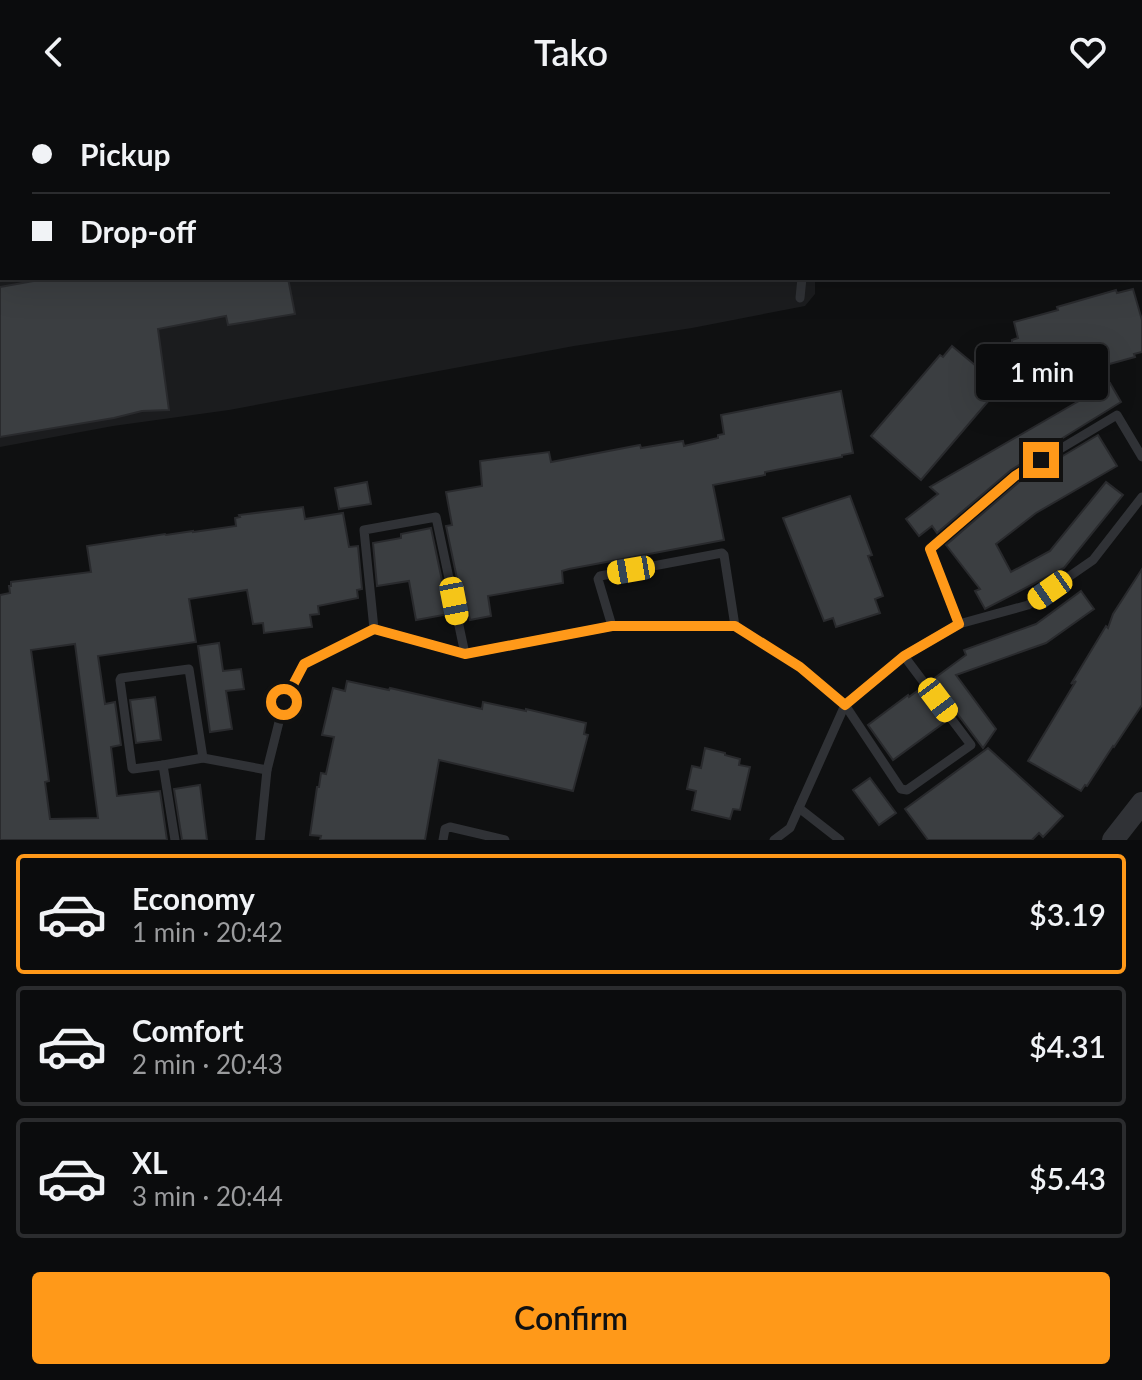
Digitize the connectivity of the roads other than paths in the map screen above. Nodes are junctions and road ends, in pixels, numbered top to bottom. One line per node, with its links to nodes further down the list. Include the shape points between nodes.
1 (802, 280): 2 (lane)
2 (800, 298)
3 (1142, 457): 5 (lane, via 1117,415 1015,476 930,549)
4 (1142, 497): 5 (lane, via 1093,560 1028,605)
5 (959, 624): 10 (lane)
6 (612, 626): 7 (lane); 7 (lane, via 600,576 722,553); 9 (lane)
7 (735, 626): 11 (lane, via 800,667)
8 (374, 629): 9 (lane); 9 (lane, via 363,531 436,517); 14 (lane, via 304,664 284,702)
9 (465, 654)
10 (904, 656): 11 (lane); 11 (lane, via 970,747 901,789)
11 (845, 705): 16 (lane)
12 (203, 758): 13 (lane); 13 (lane, via 189,669 121,678 132,768); 14 (lane)
13 (163, 765): 18 (lane)
14 (267, 770): 19 (lane)
15 (1142, 803): 23 (street)
16 (799, 808): 17 (lane); 22 (lane)
17 (780, 838)
18 (175, 840)
19 (260, 840)
20 (443, 840): 21 (lane, via 450,827)
21 (505, 840)
22 (840, 840)
23 (1113, 840)

